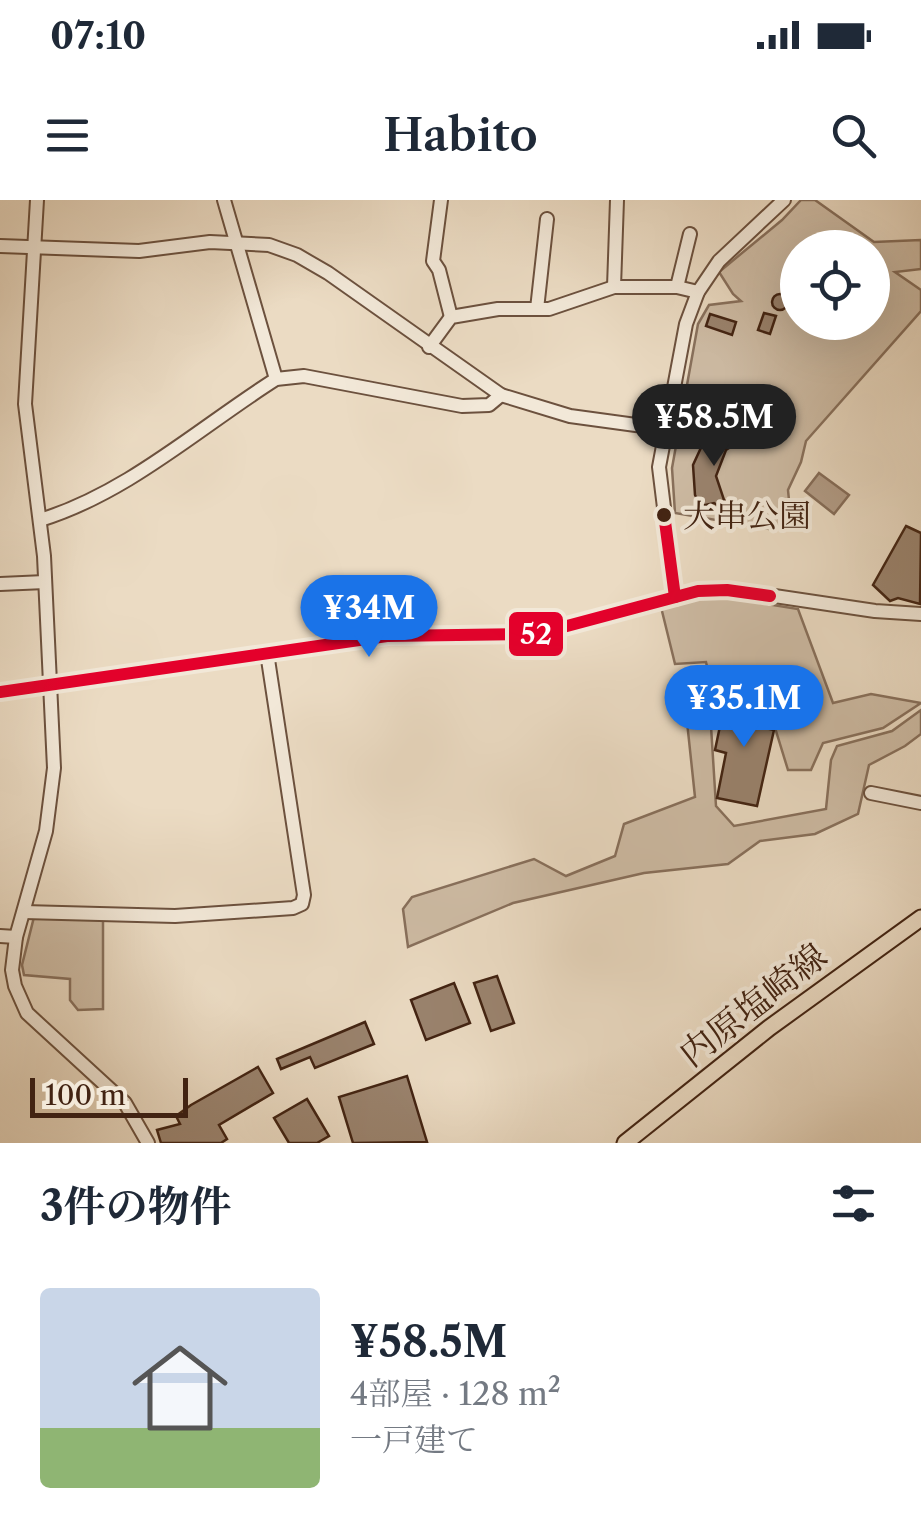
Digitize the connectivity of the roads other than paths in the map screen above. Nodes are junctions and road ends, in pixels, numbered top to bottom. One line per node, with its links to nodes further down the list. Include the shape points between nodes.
1 (224, 200): 8 (street)
2 (441, 200): 15 (street, via 433,261)
3 (617, 200): 11 (street)
4 (784, 200): 13 (street, via 719,261)
5 (40, 203): 10 (street)
6 (548, 220): 14 (street)
7 (690, 234): 12 (street)
8 (235, 240): 10 (street, via 138,252); 16 (street, via 296,254); 17 (street)
9 (0, 246): 10 (street)
10 (34, 248): 20 (street, via 25,404)
11 (614, 287): 12 (street); 14 (street)
12 (678, 288): 13 (street)
13 (698, 292): 19 (street)
14 (537, 310): 15 (street)
15 (451, 317): 16 (street)
16 (429, 347): 18 (street)
17 (276, 379): 18 (street, via 304,376 462,406 488,405); 20 (street, via 88,502)
18 (501, 395): 19 (street, via 570,416)
19 (664, 428): 23 (street, via 660,480)
20 (40, 520): 21 (street)
21 (46, 582): 22 (street); 26 (street)
22 (0, 584)
23 (675, 597): 24 (street, via 727,590); 25 (street, via 537,634 410,634)
24 (921, 614)
25 (267, 653): 26 (street); 30 (street, via 302,904 175,916)
26 (51, 685): 27 (street); 30 (street, via 52,799)
27 (0, 692)
28 (871, 793): 29 (street)
29 (921, 804)
30 (24, 912): 33 (street)
31 (921, 918): 35 (main road, 内原塩崎線)
32 (0, 936): 33 (street)
33 (16, 937): 34 (street, via 12,970 27,1013 126,1104)
34 (148, 1143)
35 (624, 1143)

